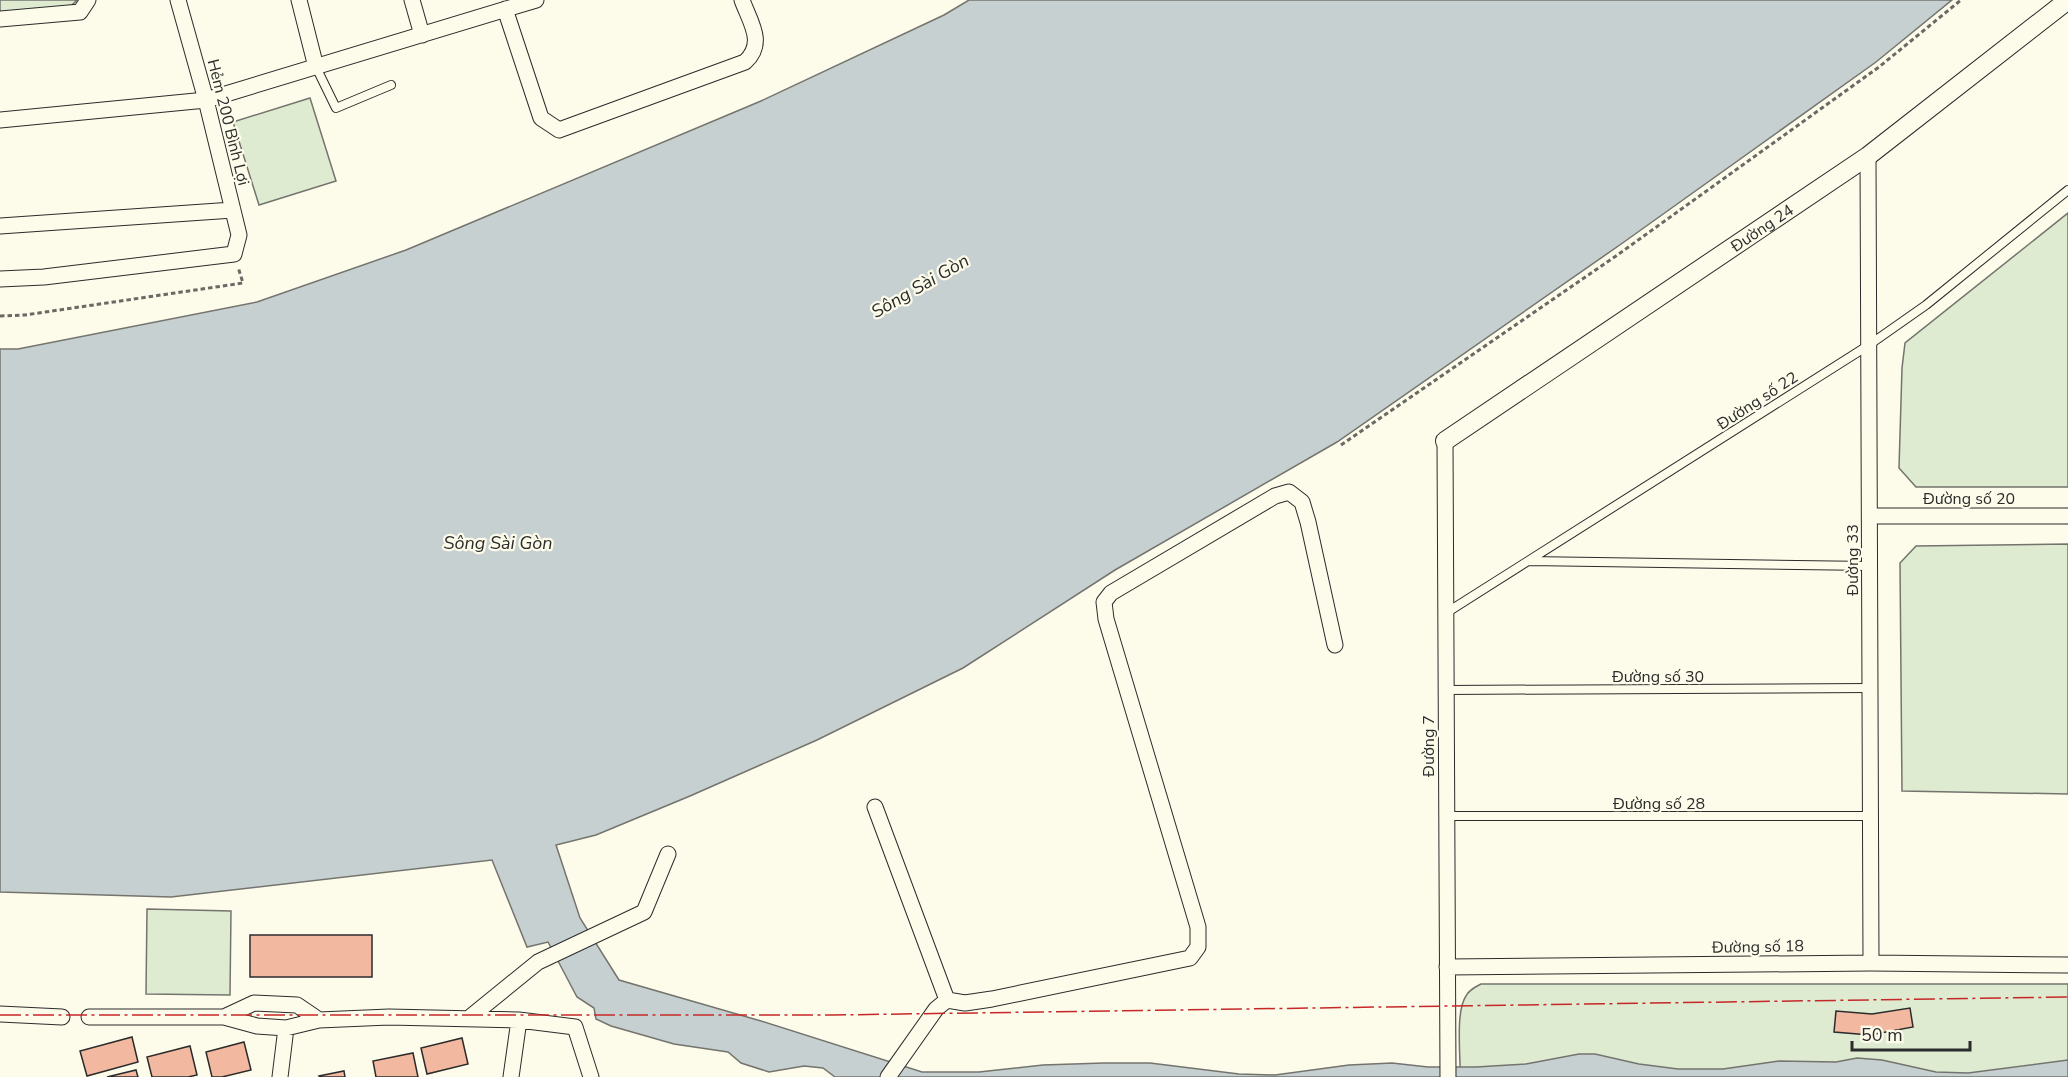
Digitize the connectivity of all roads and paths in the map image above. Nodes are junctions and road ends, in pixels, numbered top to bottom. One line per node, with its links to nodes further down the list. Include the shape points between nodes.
1 (88, 0): 10 (street, via 80,12)
2 (178, 0): 14 (street, Hẻm 200 Bình Lợi)
3 (300, 0): 12 (street)
4 (412, 0): 11 (street)
5 (537, 0): 9 (street)
6 (742, 0): 9 (street, via 756,37 748,60 559,130 541,118)
7 (1961, 0): 25 (path, via 1879,67 1675,214)
8 (2068, 0): 16 (street, Đường 24)
9 (505, 9): 11 (street)
10 (0, 19)
11 (422, 35): 12 (street)
12 (316, 67): 13 (lane, via 336,108); 14 (street)
13 (391, 85)
14 (206, 100): 15 (street); 18 (street, Hẻm 200 Bình Lợi)
15 (0, 120)
16 (1868, 156): 23 (street, Đường 33); 24 (street, Đường 24)
17 (2068, 190): 23 (lane, Đường số 22, via 1926,305)
18 (232, 210): 19 (street); 20 (street, Hẻm 200 Bình Lợi, via 239,236 234,254)
19 (0, 226)
20 (0, 279)
21 (243, 283): 22 (path)
22 (0, 316)
23 (1869, 345): 26 (street, Đường 33); 28 (lane, Đường số 22)
24 (1445, 441): 30 (street, Đường 7)
25 (1341, 445)
26 (1869, 516): 27 (street, Đường số 20); 29 (street, Đường 33)
27 (2068, 516)
28 (1528, 561): 29 (lane); 30 (lane, Đường số 22)
29 (1870, 566): 32 (street, Đường 33)
30 (1446, 613): 33 (street, Đường 7)
31 (1335, 645): 41 (street, via 1302,502 1289,492 1275,496 1112,593 1104,602 1106,619 1198,927 1198,947 1190,958 992,999 965,1003)
32 (1870, 688): 33 (lane, Đường số 30); 36 (street, Đường 33)
33 (1446, 690): 35 (street, Đường 7)
34 (875, 807): 41 (street)
35 (1447, 816): 36 (lane, Đường số 28); 40 (street, Đường 7)
36 (1871, 816): 38 (street, Đường 33)
37 (668, 854): 46 (street, via 644,912 538,962)
38 (1872, 963): 39 (street, Đường số 18); 40 (street, Đường số 18)
39 (2068, 965)
40 (1447, 967): 54 (street, Đường 7)
41 (947, 1000): 53 (street, via 936,1009)
42 (0, 1014): 43 (street)
43 (62, 1017)
44 (89, 1017): 45 (street)
45 (224, 1017): 47 (street, via 254,1003 297,1005); 49 (street, via 256,1026)
46 (469, 1018): 47 (street); 48 (street)
47 (319, 1020): 49 (street)
48 (519, 1020): 51 (street); 52 (street, via 575,1027)
49 (286, 1028): 50 (street)
50 (280, 1077)
51 (511, 1077)
52 (591, 1077)
53 (888, 1077)
54 (1448, 1077)

